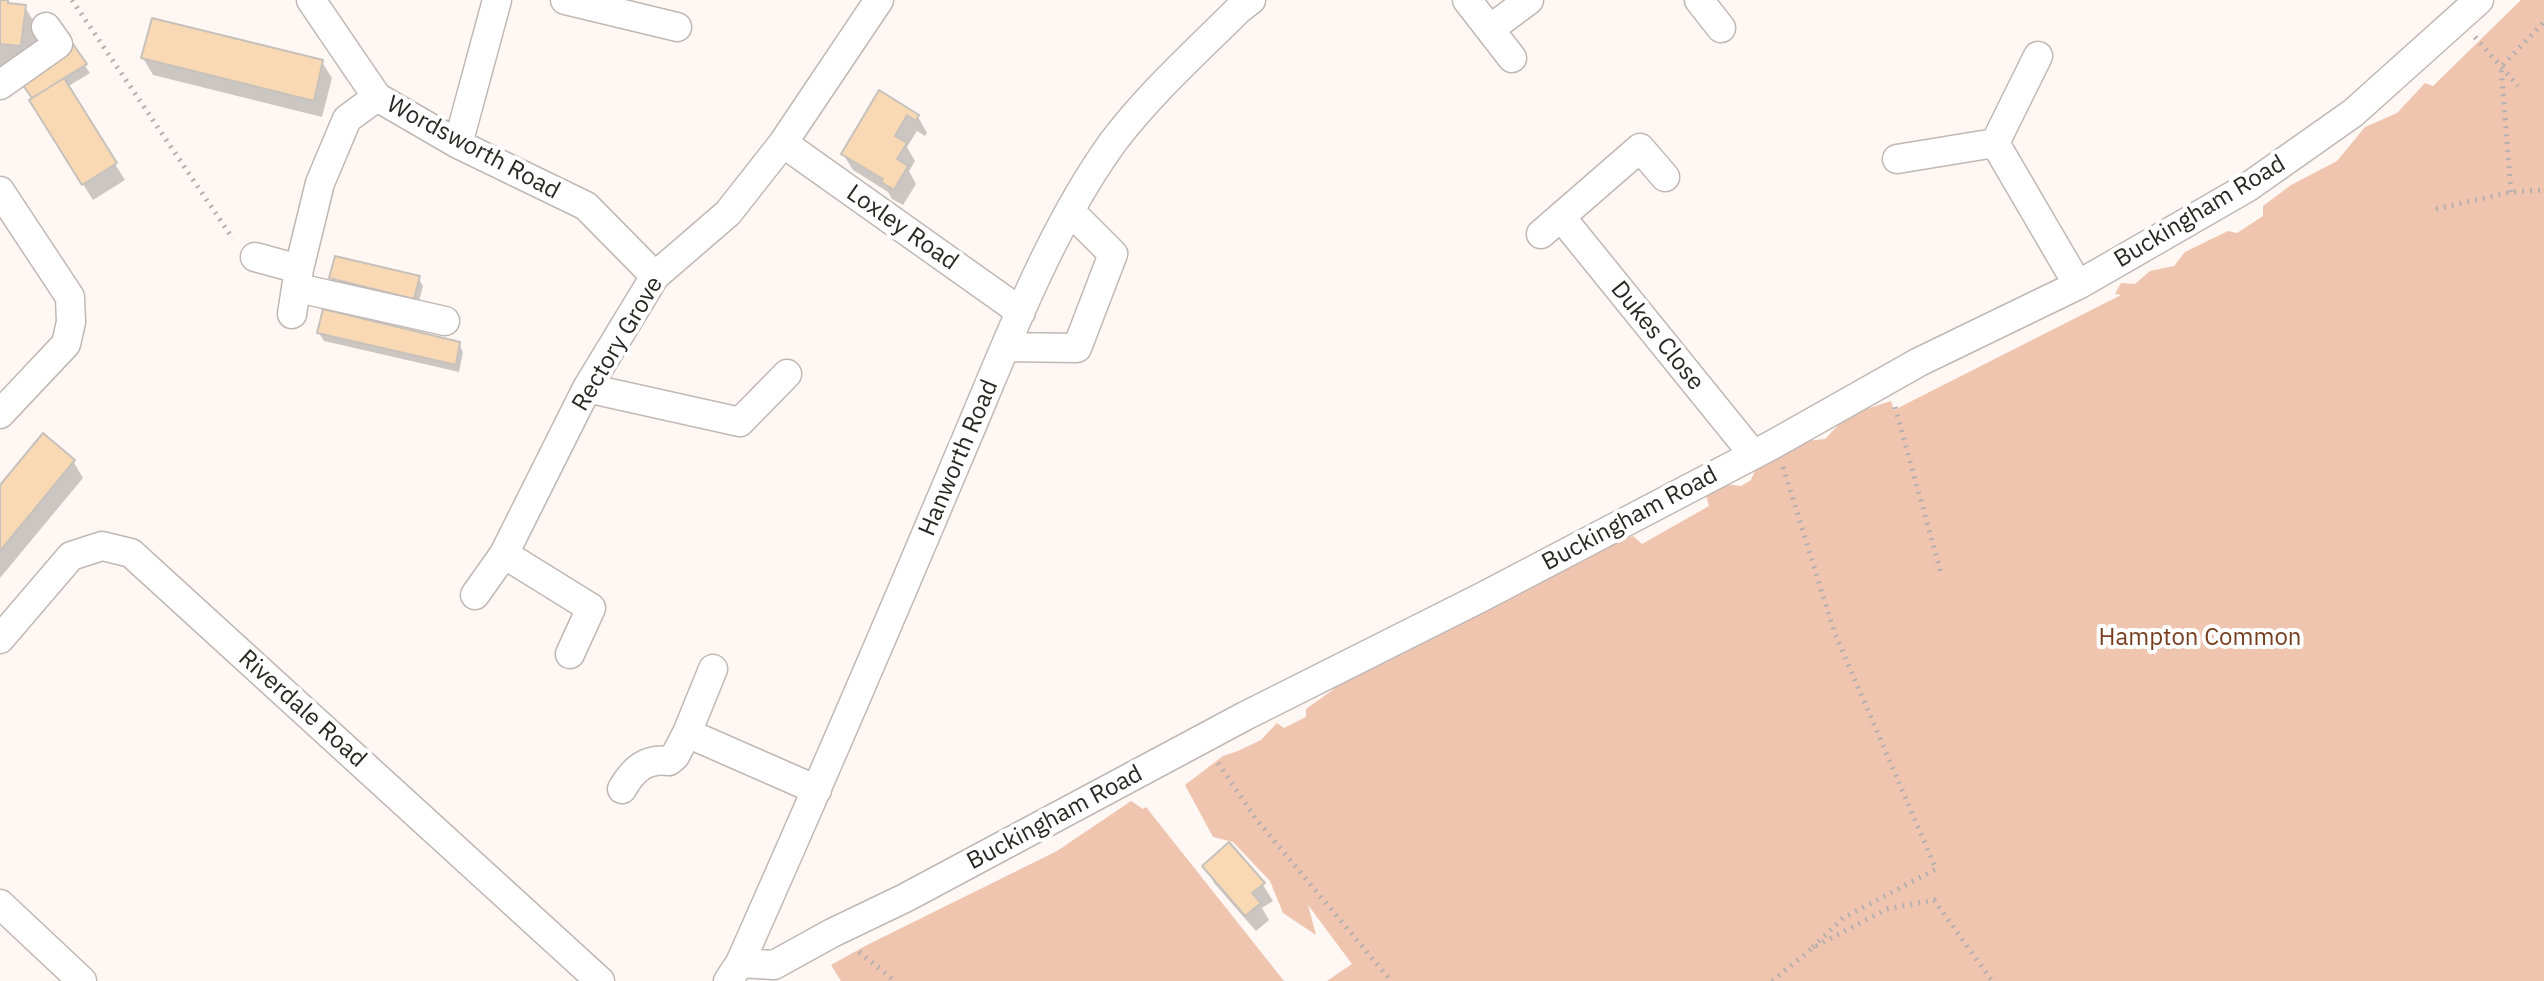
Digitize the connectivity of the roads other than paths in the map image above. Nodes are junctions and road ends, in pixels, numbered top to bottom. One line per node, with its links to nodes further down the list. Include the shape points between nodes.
1 (311, 0): 17 (street, Wordsworth Road)
2 (497, 0): 20 (street)
3 (565, 0): 11 (street)
4 (879, 0): 18 (street, Rectory Grove)
5 (1251, 0): 24 (street, Hanworth Road, via 1144,107 1114,142)
6 (1467, 0): 13 (street)
7 (1529, 0): 13 (street)
8 (1699, 0): 12 (street)
9 (2470, 8): 27 (street, Buckingham Road, via 2353,113 2248,187)
10 (46, 27): 16 (street, via 58,44)
11 (677, 27)
12 (1721, 28)
13 (1490, 29): 15 (street)
14 (2038, 56): 19 (street)
15 (1512, 58)
16 (0, 85)
17 (377, 97): 20 (street, Wordsworth Road); 28 (street, via 347,119 320,183)
18 (783, 143): 26 (street, Rectory Grove, via 728,213); 29 (street, Loxley Road)
19 (1995, 143): 21 (street); 27 (street)
20 (458, 144): 26 (street, Wordsworth Road, via 586,206)
21 (1897, 159)
22 (1665, 177): 35 (street, Dukes Close, via 1640,148 1551,226)
23 (0, 191): 34 (street, via 70,297 71,322 66,344)
24 (1070, 211): 29 (street, Hanworth Road); 31 (street, via 1113,254 1077,348)
25 (255, 257): 28 (street)
26 (655, 276): 33 (street, Rectory Grove)
27 (2078, 285): 35 (street, Buckingham Road, via 1885,380)
28 (296, 290): 30 (street)
29 (1021, 312): 31 (street, Hanworth Road)
30 (445, 321)
31 (1006, 347): 43 (street, Hanworth Road)
32 (787, 374): 33 (street, via 740,422)
33 (587, 388): 36 (street, Rectory Grove)
34 (0, 414)
35 (1763, 450): 45 (street, Buckingham Road, via 774,965)
36 (504, 554): 37 (street, Rectory Grove); 39 (street, via 591,608)
37 (475, 595)
38 (0, 639): 47 (street, Riverdale Road, via 71,556 102,546 131,553)
39 (570, 654)
40 (713, 669): 41 (street)
41 (687, 733): 42 (street, via 675,756 639,766); 43 (street)
42 (622, 789)
43 (817, 790): 45 (street, Hanworth Road)
44 (0, 904): 46 (street)
45 (734, 972)
46 (82, 981)
47 (600, 981)

